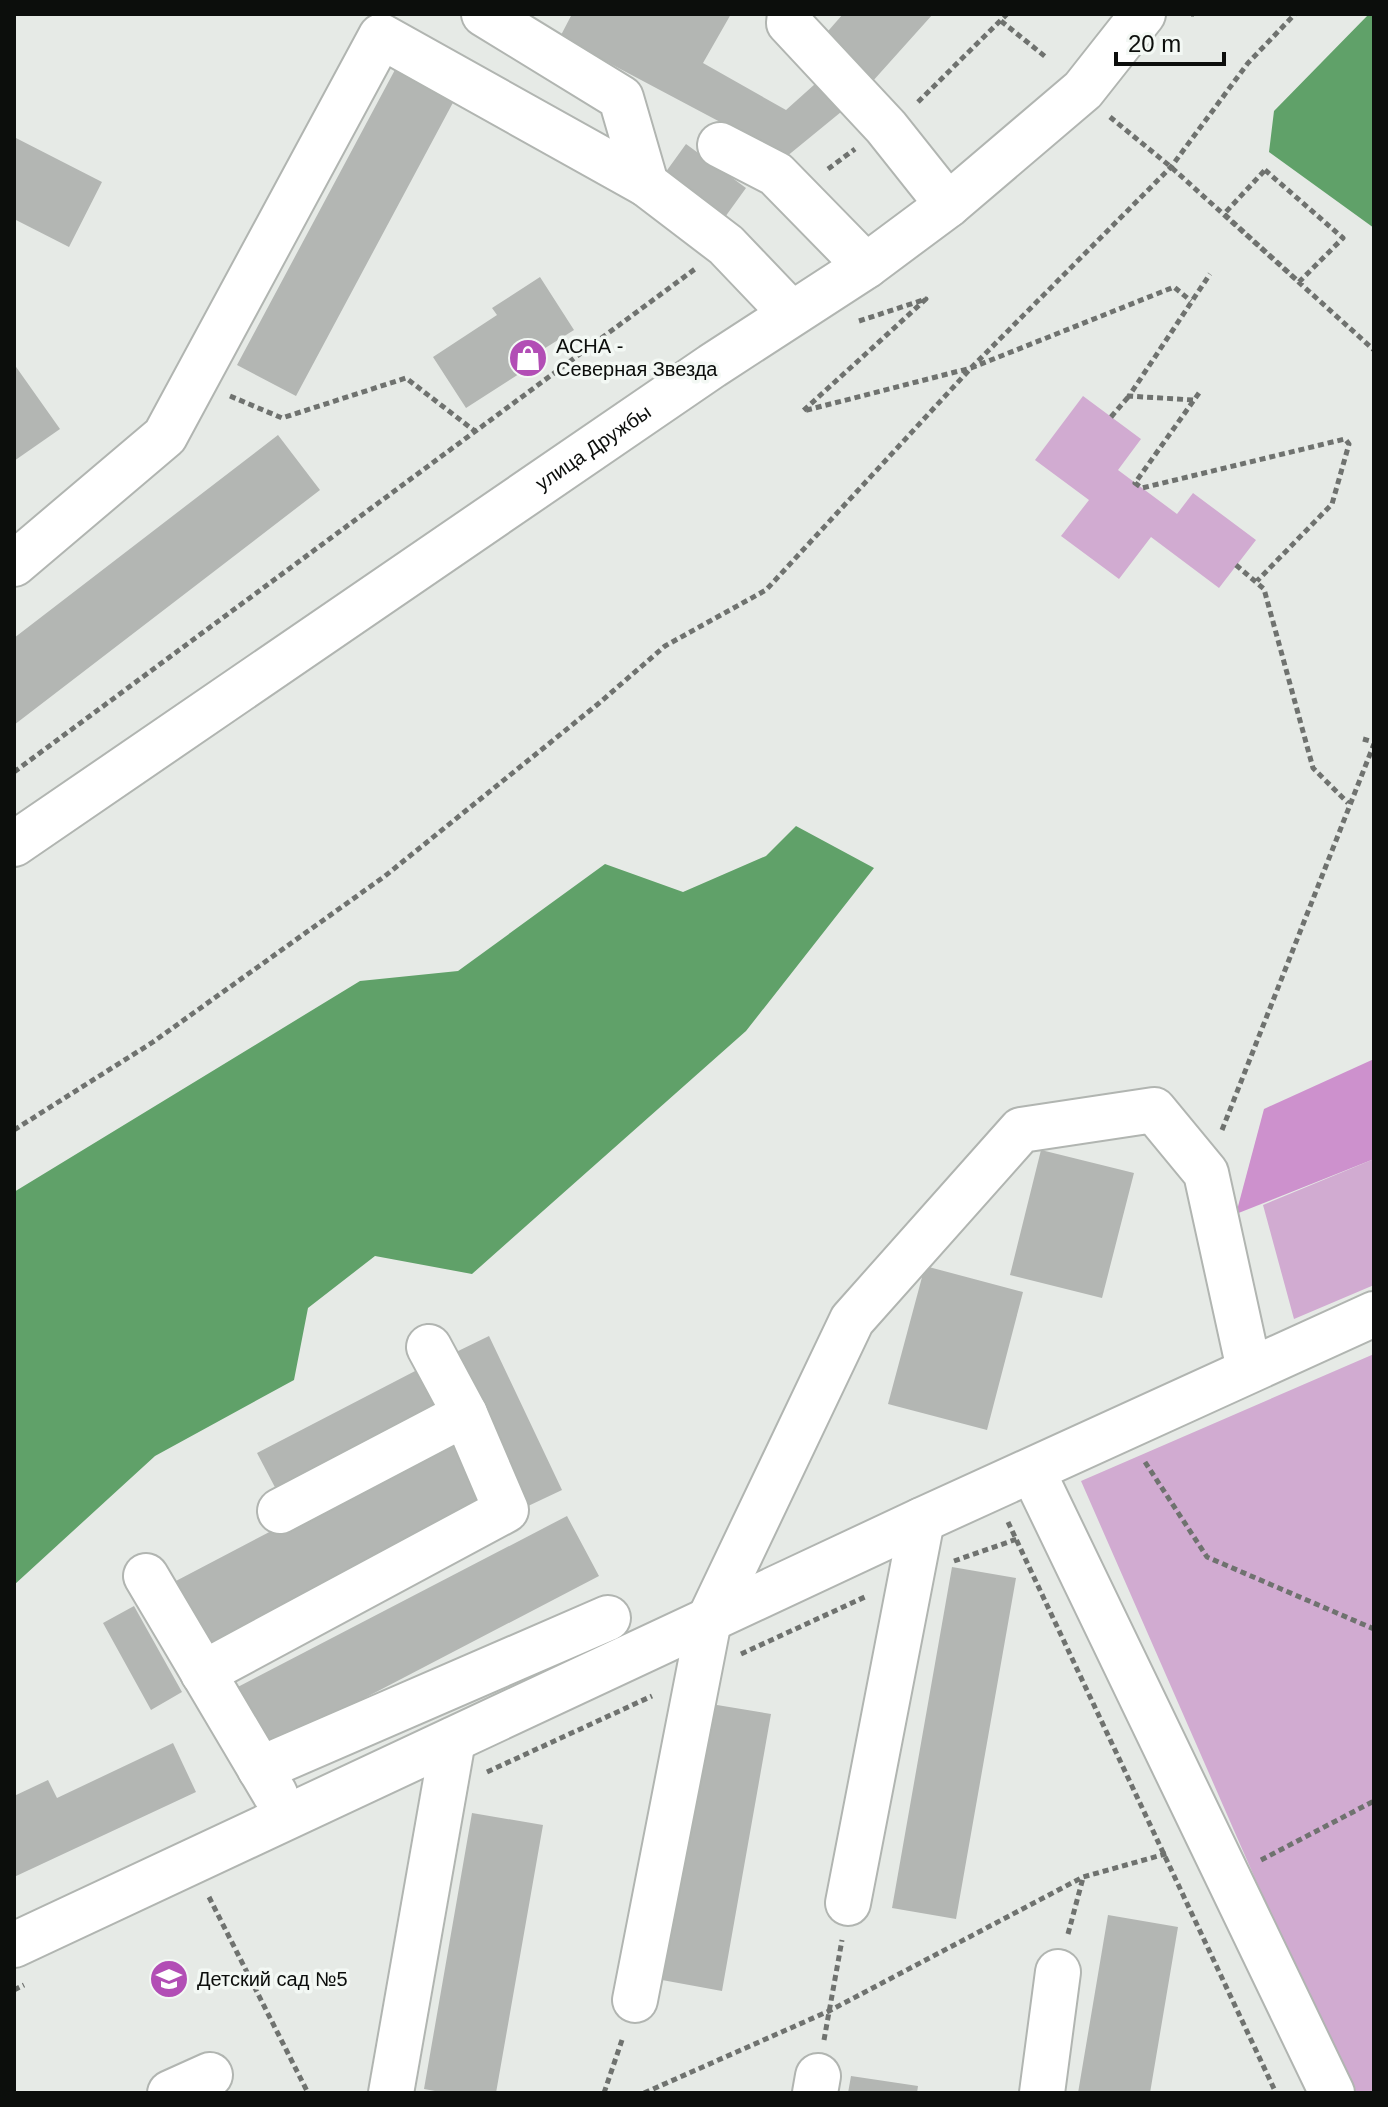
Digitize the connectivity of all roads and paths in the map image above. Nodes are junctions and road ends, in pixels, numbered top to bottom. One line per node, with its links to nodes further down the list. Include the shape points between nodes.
1 (484, 14): 12 (street, via 621,98)
2 (790, 14): 9 (street, via 789,23)
3 (1007, 14): 6 (path)
4 (1143, 14): 14 (street, улица Дружбы, via 1083,90)
5 (1295, 14): 11 (path, via 1248,63)
6 (1001, 21): 7 (path); 9 (path)
7 (1047, 58)
8 (1107, 115): 11 (path)
9 (886, 127): 13 (path); 14 (street)
10 (720, 145): 13 (street, via 776,174)
11 (1171, 167): 15 (path); 24 (path)
12 (646, 184): 16 (street); 25 (street, via 381,36)
13 (795, 194): 17 (street)
14 (948, 205): 17 (street, улица Дружбы)
15 (1224, 214): 19 (path); 19 (path, via 1265,170 1343,238)
16 (726, 245): 21 (street); 30 (path)
17 (866, 266): 21 (street, улица Дружбы)
18 (1210, 274): 20 (path)
19 (1299, 282): 23 (path)
20 (1191, 301): 24 (path, via 1174,287); 27 (path)
21 (790, 312): 38 (street, улица Дружбы)
22 (851, 323): 24 (path, via 926,299 803,411)
23 (1374, 350)
24 (971, 368): 39 (path, via 766,590 665,646 385,876 153,1042)
25 (194, 381): 30 (path, via 282,418 406,378); 31 (street, via 165,436)
26 (1199, 393): 28 (path)
27 (1129, 396): 28 (path); 29 (path)
28 (1194, 400): 33 (path, via 1135,483 1142,488 1345,439 1349,444 1332,504)
29 (1111, 417)
30 (476, 432): 36 (path)
31 (14, 564)
32 (1236, 565): 33 (path)
33 (1257, 581): 37 (path, via 1264,589 1313,768)
34 (1363, 739): 35 (path)
35 (1374, 743): 37 (path)
36 (14, 772)
37 (1348, 803): 40 (path)
38 (14, 844)
39 (14, 1130)
40 (1206, 1173): 43 (street); 54 (street, via 1154,1110 1021,1130 852,1320)
41 (1374, 1314): 43 (street)
42 (429, 1347): 44 (street)
43 (1249, 1369): 45 (street)
44 (465, 1414): 48 (street); 56 (street, via 506,1510)
45 (1124, 1428): 46 (street); 55 (path, via 1207,1557)
46 (1033, 1472): 47 (street); 64 (street)
47 (993, 1489): 49 (street); 50 (path)
48 (280, 1511)
49 (922, 1520): 52 (street); 54 (street)
50 (1017, 1539): 52 (path); 63 (path)
51 (146, 1576): 56 (street)
52 (911, 1576): 57 (path); 68 (street)
53 (608, 1618): 59 (street)
54 (709, 1620): 57 (street); 58 (street)
55 (1374, 1629)
56 (203, 1673): 59 (street)
57 (698, 1674): 60 (path); 73 (street)
58 (453, 1740): 60 (street); 62 (street)
59 (260, 1769): 62 (street)
60 (445, 1792): 79 (street)
61 (1374, 1801): 64 (path)
62 (289, 1817): 66 (street)
63 (1167, 1854): 64 (path); 65 (path); 83 (path)
64 (1220, 1859): 84 (street)
65 (1083, 1877): 71 (path); 74 (path)
66 (201, 1881): 67 (path); 69 (path); 70 (street); 78 (path)
67 (224, 1893)
68 (848, 1903): 74 (path)
69 (196, 1906)
70 (21, 1964): 72 (path)
71 (1058, 1972): 82 (street)
72 (14, 1990)
73 (635, 2000): 80 (path)
74 (829, 2011): 76 (path); 81 (path)
75 (210, 2075): 77 (street)
76 (817, 2085)
77 (170, 2093)
78 (308, 2093)
79 (391, 2093)
80 (604, 2093)
81 (644, 2093)
82 (1042, 2093)
83 (1276, 2093)
84 (1332, 2093)

